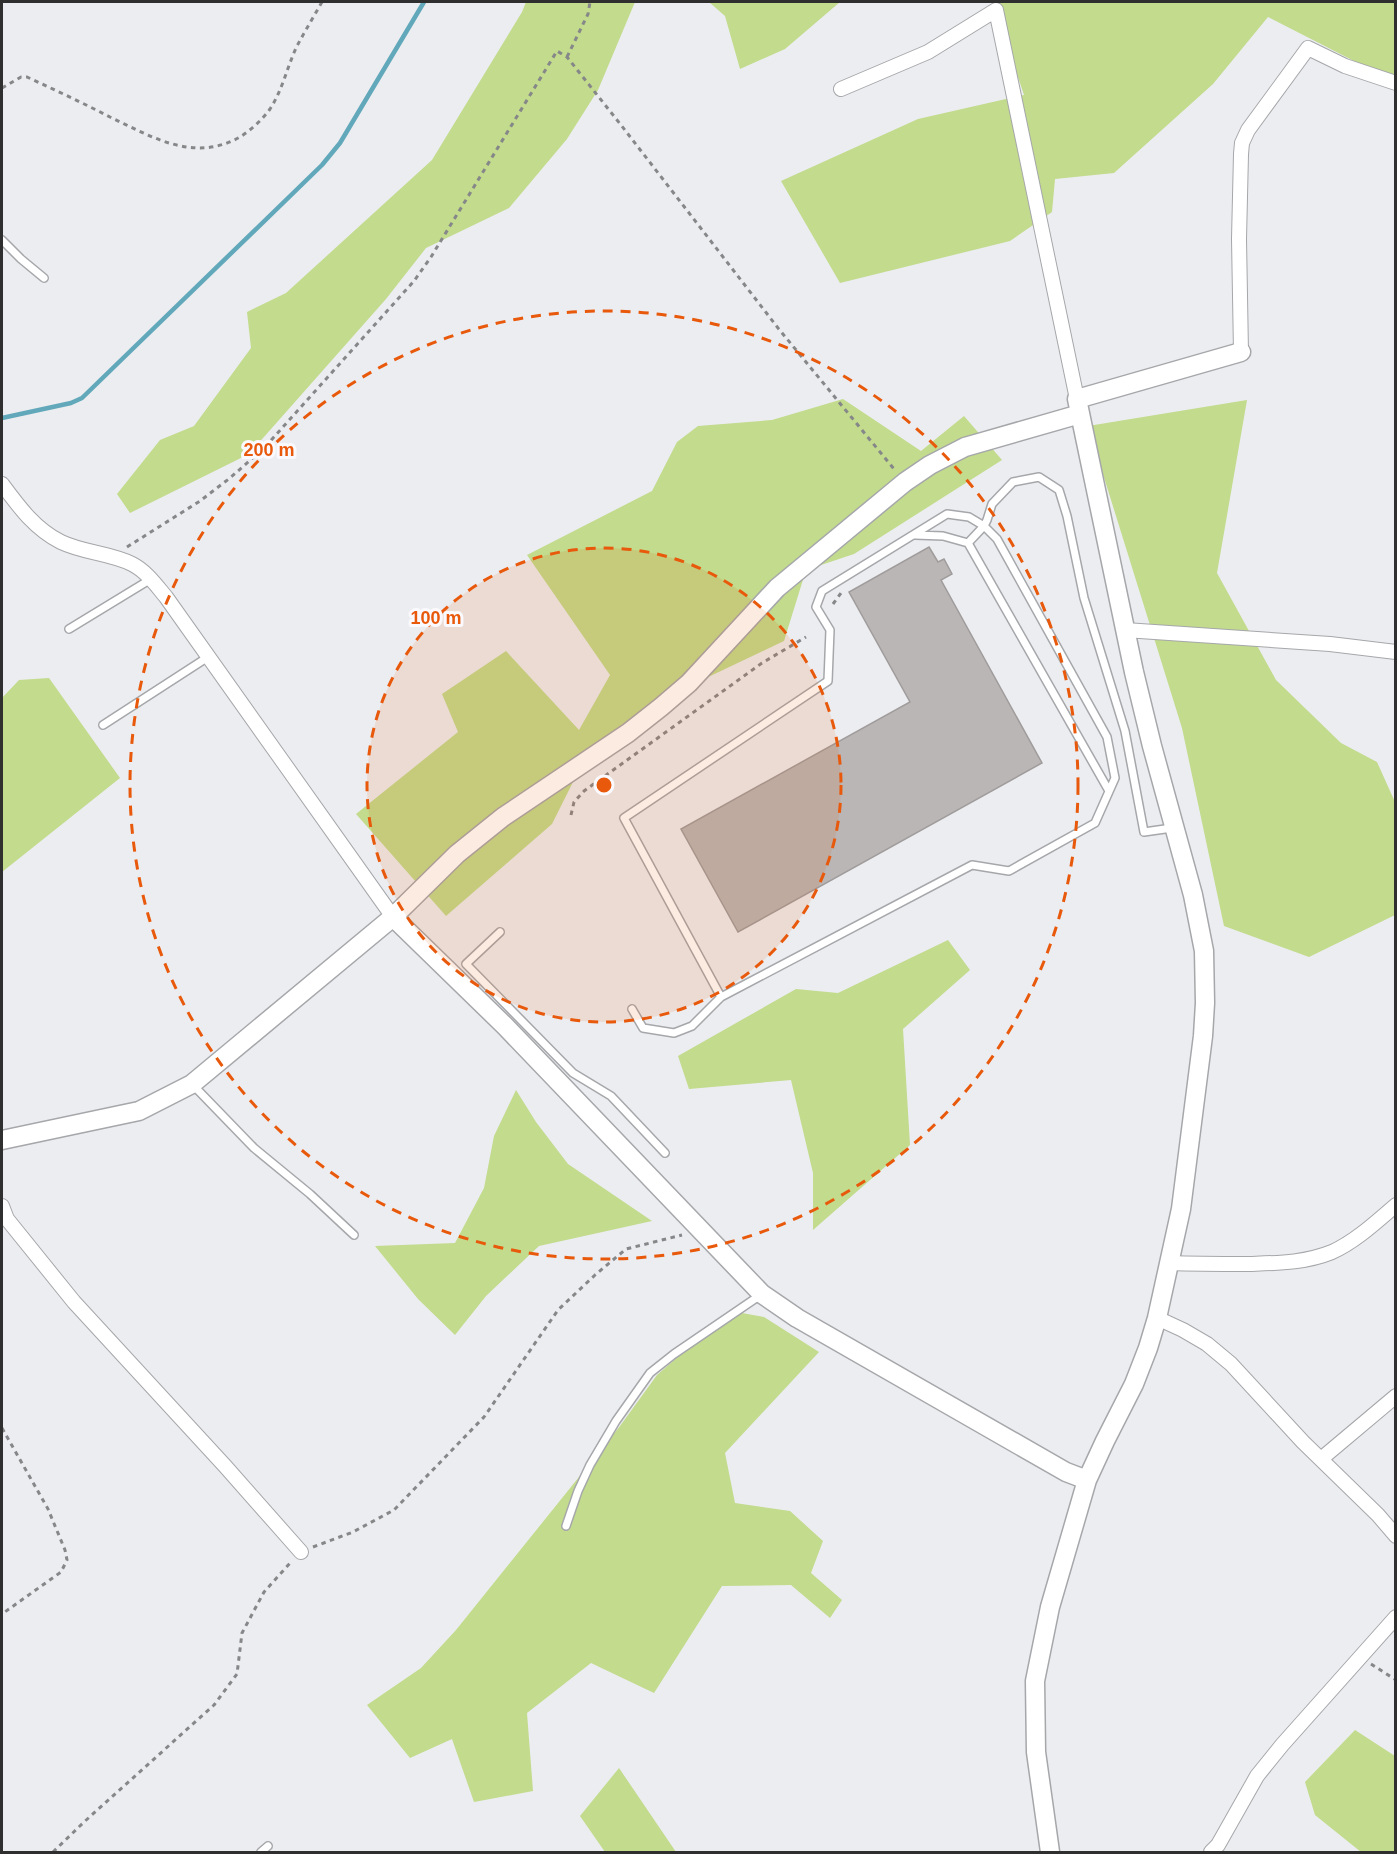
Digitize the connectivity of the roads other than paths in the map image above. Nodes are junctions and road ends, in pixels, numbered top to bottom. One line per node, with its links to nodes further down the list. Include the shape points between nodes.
1 (1395, 83): 5 (street, via 1308,48 1252,123 1241,154)
2 (842, 89): 6 (street, via 928,52 996,10)
3 (2, 240): 4 (lane)
4 (44, 278)
5 (1241, 352): 6 (street)
6 (1079, 407): 13 (street); 19 (street, via 965,447 905,482 777,588 662,707 503,818 457,854)
7 (2, 484): 11 (street, via 48,535 133,565)
8 (984, 526): 9 (lane, via 969,517 946,514); 10 (lane); 17 (lane, via 997,539 1107,736 1115,778); 18 (lane, via 992,504 1013,482 1039,477 1059,490 1084,598 1125,731 1144,832)
9 (913, 535): 10 (lane, via 943,536); 21 (lane, via 822,591 816,607 830,630 828,681 624,818)
10 (968, 543): 17 (lane)
11 (151, 579): 12 (lane); 15 (street)
12 (69, 629)
13 (1125, 630): 14 (street); 18 (street)
14 (1395, 651)
15 (208, 657): 16 (lane); 19 (street)
16 (103, 725)
17 (1109, 791): 21 (lane, via 1095,823 1009,871 972,865)
18 (1175, 828): 29 (street, via 1204,951 1205,1003 1181,1209)
19 (393, 917): 23 (street); 30 (street, via 505,1026)
20 (500, 932): 25 (lane, via 466,964 573,1073 611,1096)
21 (721, 997): 22 (lane, via 692,1026 674,1033 643,1028)
22 (632, 1009)
23 (192, 1084): 24 (street, via 139,1111); 28 (lane, via 254,1148)
24 (2, 1140)
25 (665, 1153)
26 (1395, 1205): 29 (street, via 1347,1244 1318,1257 1276,1263)
27 (2, 1206): 37 (street, via 7,1219 74,1302)
28 (354, 1235)
29 (1170, 1263): 31 (street)
30 (762, 1294): 34 (street, via 1066,1472); 35 (lane, via 650,1373 590,1465)
31 (1157, 1318): 33 (street, via 1207,1344 1231,1364); 34 (street, via 1134,1384)
32 (1395, 1396): 33 (street)
33 (1321, 1459): 36 (street)
34 (1087, 1480): 41 (street, via 1050,1607 1035,1681 1036,1752)
35 (566, 1526)
36 (1395, 1536)
37 (301, 1551)
38 (1395, 1617): 42 (street, via 1282,1744 1257,1776)
39 (268, 1846): 40 (lane)
40 (261, 1852)
41 (1050, 1852)
42 (1211, 1852)

